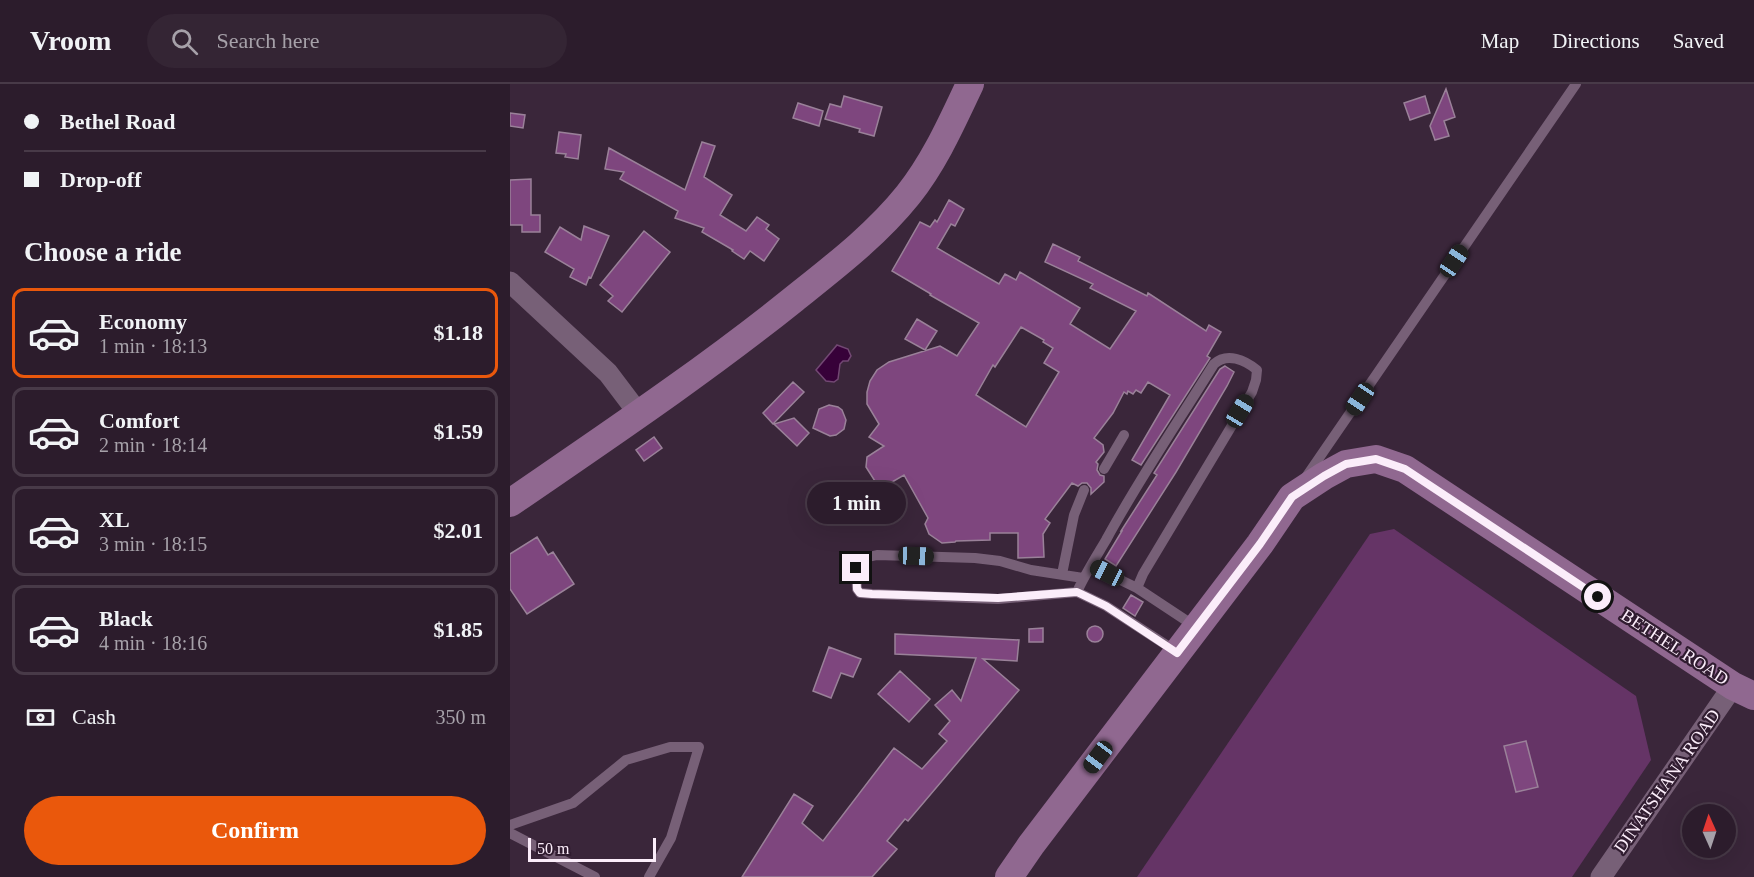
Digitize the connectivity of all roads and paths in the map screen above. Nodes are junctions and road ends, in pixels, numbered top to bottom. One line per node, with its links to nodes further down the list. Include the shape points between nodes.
1 (970, 84): 4 (street, via 930,163 908,196 856,249 760,326)
2 (1576, 84): 8 (lane)
3 (510, 282): 4 (street, via 608,373)
4 (639, 414): 9 (street)
5 (1124, 435): 6 (lane)
6 (1104, 469)
7 (1084, 490): 11 (lane, via 1074,515)
8 (1292, 497): 15 (street, BETHEL ROAD); 17 (street, BETHEL ROAD, via 1346,464 1376,459 1405,469)
9 (510, 503)
10 (1092, 566): 12 (lane); 13 (lane); 13 (lane, via 1124,507 1214,364 1228,357 1249,363 1257,370 1252,392)
11 (1062, 574): 12 (lane); 14 (lane, via 975,558 877,555 860,559 856,580 860,593 872,594 998,598)
12 (1083, 578): 14 (lane)
13 (1137, 588): 15 (lane)
14 (1077, 592): 16 (lane, via 1106,606)
15 (1197, 628): 16 (street, BETHEL ROAD)
16 (1177, 653): 22 (street, BETHEL ROAD)
17 (1743, 691): 23 (street, DINATSHANA ROAD)
18 (510, 825): 21 (lane, via 573,803 626,760 670,747 699,747 671,838)
19 (510, 834): 20 (lane)
20 (595, 877)
21 (650, 877)
22 (1009, 877)
23 (1601, 877)

